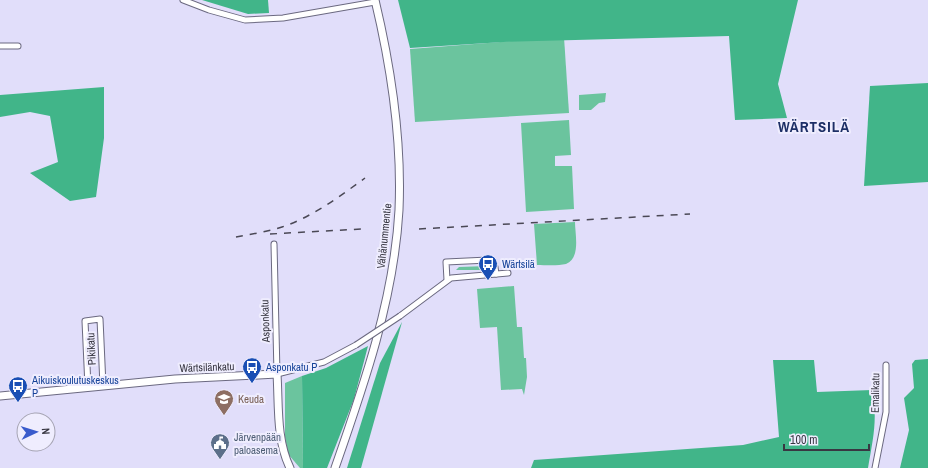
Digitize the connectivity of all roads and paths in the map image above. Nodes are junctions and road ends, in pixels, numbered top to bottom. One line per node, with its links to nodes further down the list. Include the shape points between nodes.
1 (183, 0): 2 (street, via 245,20 283,18)
2 (375, 1): 15 (main road, Vähänummentie, via 393,101 398,155 399,210 391,274 382,317 360,398)
3 (0, 46): 4 (street)
4 (18, 46)
5 (274, 244): 10 (street, Asponkatu)
6 (508, 273): 7 (street, Wärtsilänkatu)
7 (496, 274): 8 (street, Wärtsilänkatu); 8 (street, via 495,267 488,260 446,262)
8 (447, 280): 10 (street, Wärtsilänkatu, bridge, via 356,345 324,362)
9 (886, 365): 16 (street, Emalikatu, via 886,412)
10 (277, 374): 12 (main road, Wärtsilänkatu); 14 (main road, Asponkatu, via 280,438)
11 (88, 386): 12 (main road, Wärtsilänkatu); 12 (street, Pikikatu, via 85,320 100,320); 13 (main road, Wärtsilänkatu)
12 (103, 386)
13 (0, 396)
14 (290, 468)
15 (335, 468)
16 (876, 468)

